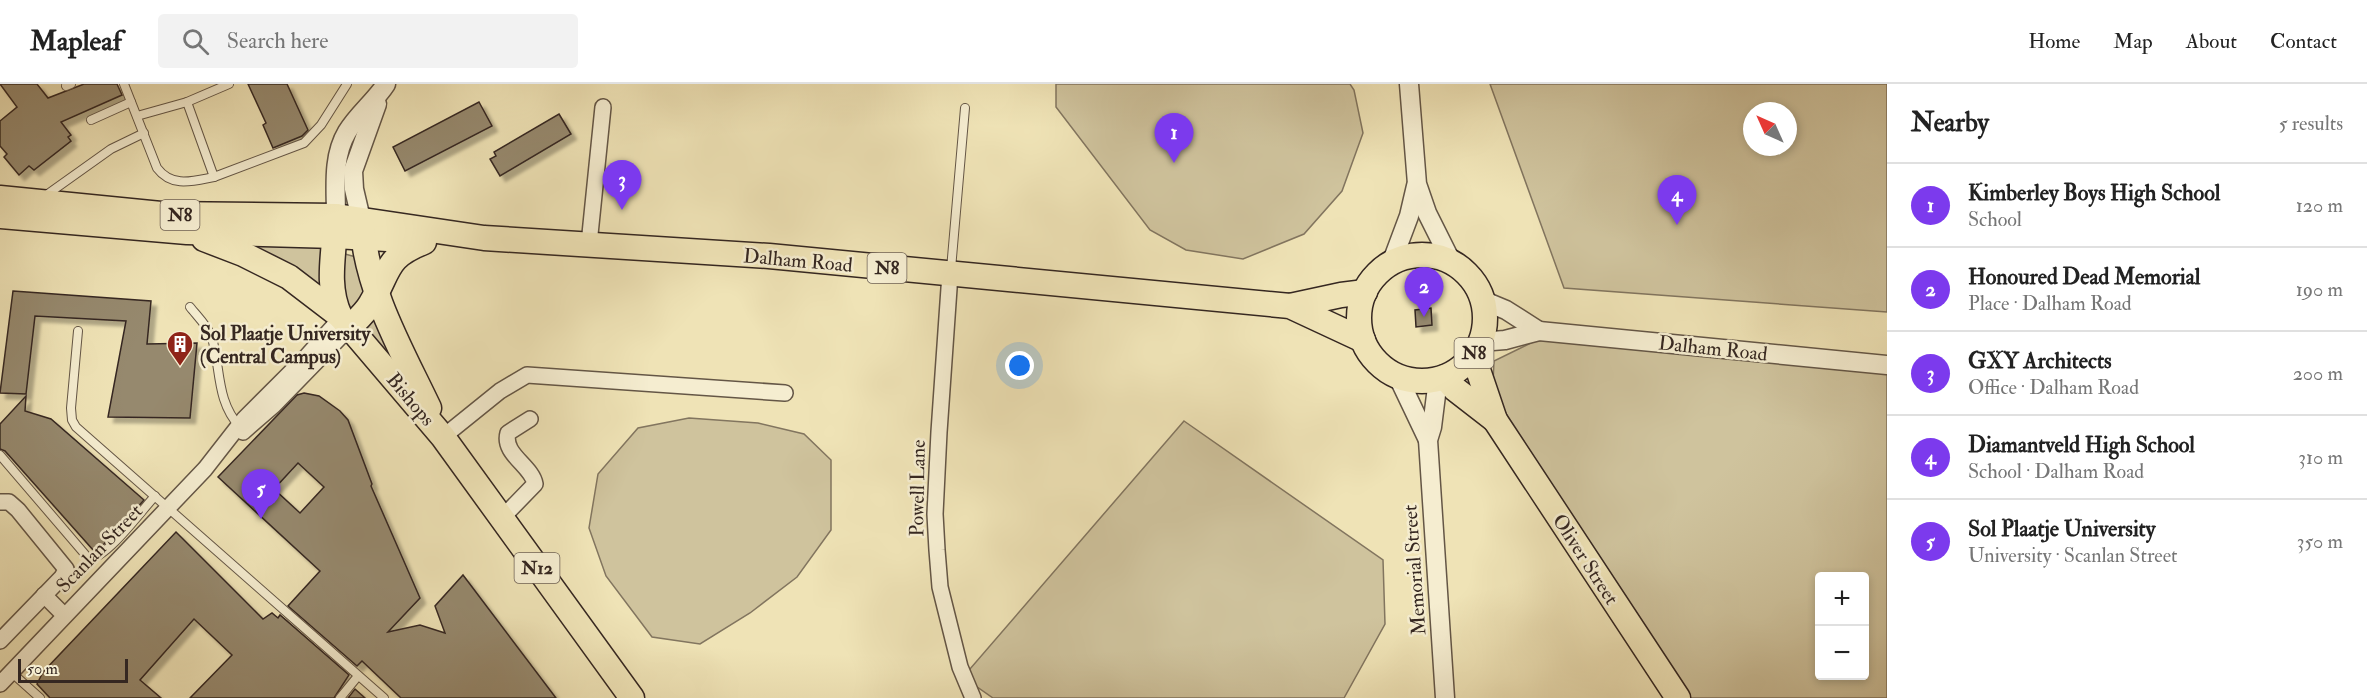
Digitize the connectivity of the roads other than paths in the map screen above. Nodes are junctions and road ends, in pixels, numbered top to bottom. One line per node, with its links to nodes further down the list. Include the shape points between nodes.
1 (124, 84): 6 (lane)
2 (229, 84): 7 (lane)
3 (347, 84): 13 (lane, via 321,125 304,143)
4 (1409, 84): 14 (street)
5 (383, 87): 18 (street, via 342,141 336,162); 19 (street, via 353,171)
6 (131, 102): 10 (lane); 11 (lane)
7 (187, 102): 10 (lane); 13 (lane)
8 (603, 107): 23 (street)
9 (965, 108): 26 (lane)
10 (137, 116): 12 (lane)
11 (91, 120)
12 (144, 133): 13 (lane, via 157,168 168,179 185,183); 16 (lane, via 111,149)
13 (214, 177)
14 (1417, 184): 24 (street); 25 (street)
15 (0, 198): 16 (highway, N8)
16 (37, 202): 18 (highway, N8)
17 (0, 216): 20 (highway, N8)
18 (336, 226): 19 (highway, N8); 20 (highway, N8); 32 (highway, Bishops / N12, via 332,285 335,306)
19 (362, 229): 21 (highway, Dalham Road / N8); 22 (highway, Dalham Road / N8); 28 (highway, Bishops / N12)
20 (187, 232): 32 (highway, via 289,277)
21 (484, 238): 22 (highway, Dalham Road / N8); 23 (highway, Dalham Road / N8)
22 (426, 241): 28 (highway, via 403,251 390,263)
23 (589, 244): 26 (highway, Dalham Road / N8)
24 (1452, 263): 25 (highway, via 1428,256); 29 (highway, via 1471,278)
25 (1390, 264): 27 (highway)
26 (950, 274): 30 (highway, Dalham Road / N8); 61 (street, Powell Lane, via 935,514 940,586 960,667)
27 (1365, 292): 30 (highway, Dalham Road / N8); 35 (highway, via 1359,324)
28 (376, 294): 32 (highway, via 367,309); 44 (highway, Bishops / N12)
29 (1482, 300): 34 (street, Dalham Road); 36 (highway, N8, via 1485,314)
30 (1290, 306): 35 (highway, Dalham Road / N8)
31 (190, 307): 43 (lane, via 211,336 227,410)
32 (343, 320): 43 (street, Scanlan Street, via 274,405); 44 (highway, Bishops / N12)
33 (78, 331): 47 (lane, via 72,420)
34 (1539, 331): 36 (street, Dalham Road); 37 (street, Dalham Road)
35 (1363, 340): 38 (highway, via 1378,364)
36 (1477, 348): 39 (highway, N8, via 1461,368); 42 (highway, Oliver Street / N8)
37 (1887, 365)
38 (1398, 377): 39 (highway, N8); 45 (street, Memorial Street)
39 (1441, 378): 42 (highway, Oliver Street / N8); 45 (street, Memorial Street)
40 (785, 393): 44 (street, via 527,375 500,391)
41 (530, 419): 50 (street, via 507,437 514,455 535,484)
42 (1495, 420): 63 (highway, Oliver Street / N8)
43 (242, 429): 49 (street, Scanlan Street)
44 (443, 437): 50 (highway, N12)
45 (1428, 440): 62 (street, Memorial Street)
46 (0, 455): 47 (lane, via 89,559 110,546)
47 (154, 496): 49 (lane)
48 (0, 502): 51 (street, via 9,502 18,510 65,565 66,572)
49 (168, 508): 52 (street, Scanlan Street); 55 (lane)
50 (501, 519): 60 (highway, N12)
51 (44, 595): 52 (street); 53 (street)
52 (64, 615): 54 (street, Scanlan Street)
53 (0, 641)
54 (6, 667): 56 (street, Scanlan Street); 57 (lane)
55 (358, 676): 58 (lane); 59 (lane)
56 (0, 684)
57 (40, 698)
58 (340, 698)
59 (384, 698)
60 (632, 698)
61 (973, 698)
62 (1445, 698)
63 (1678, 698)

